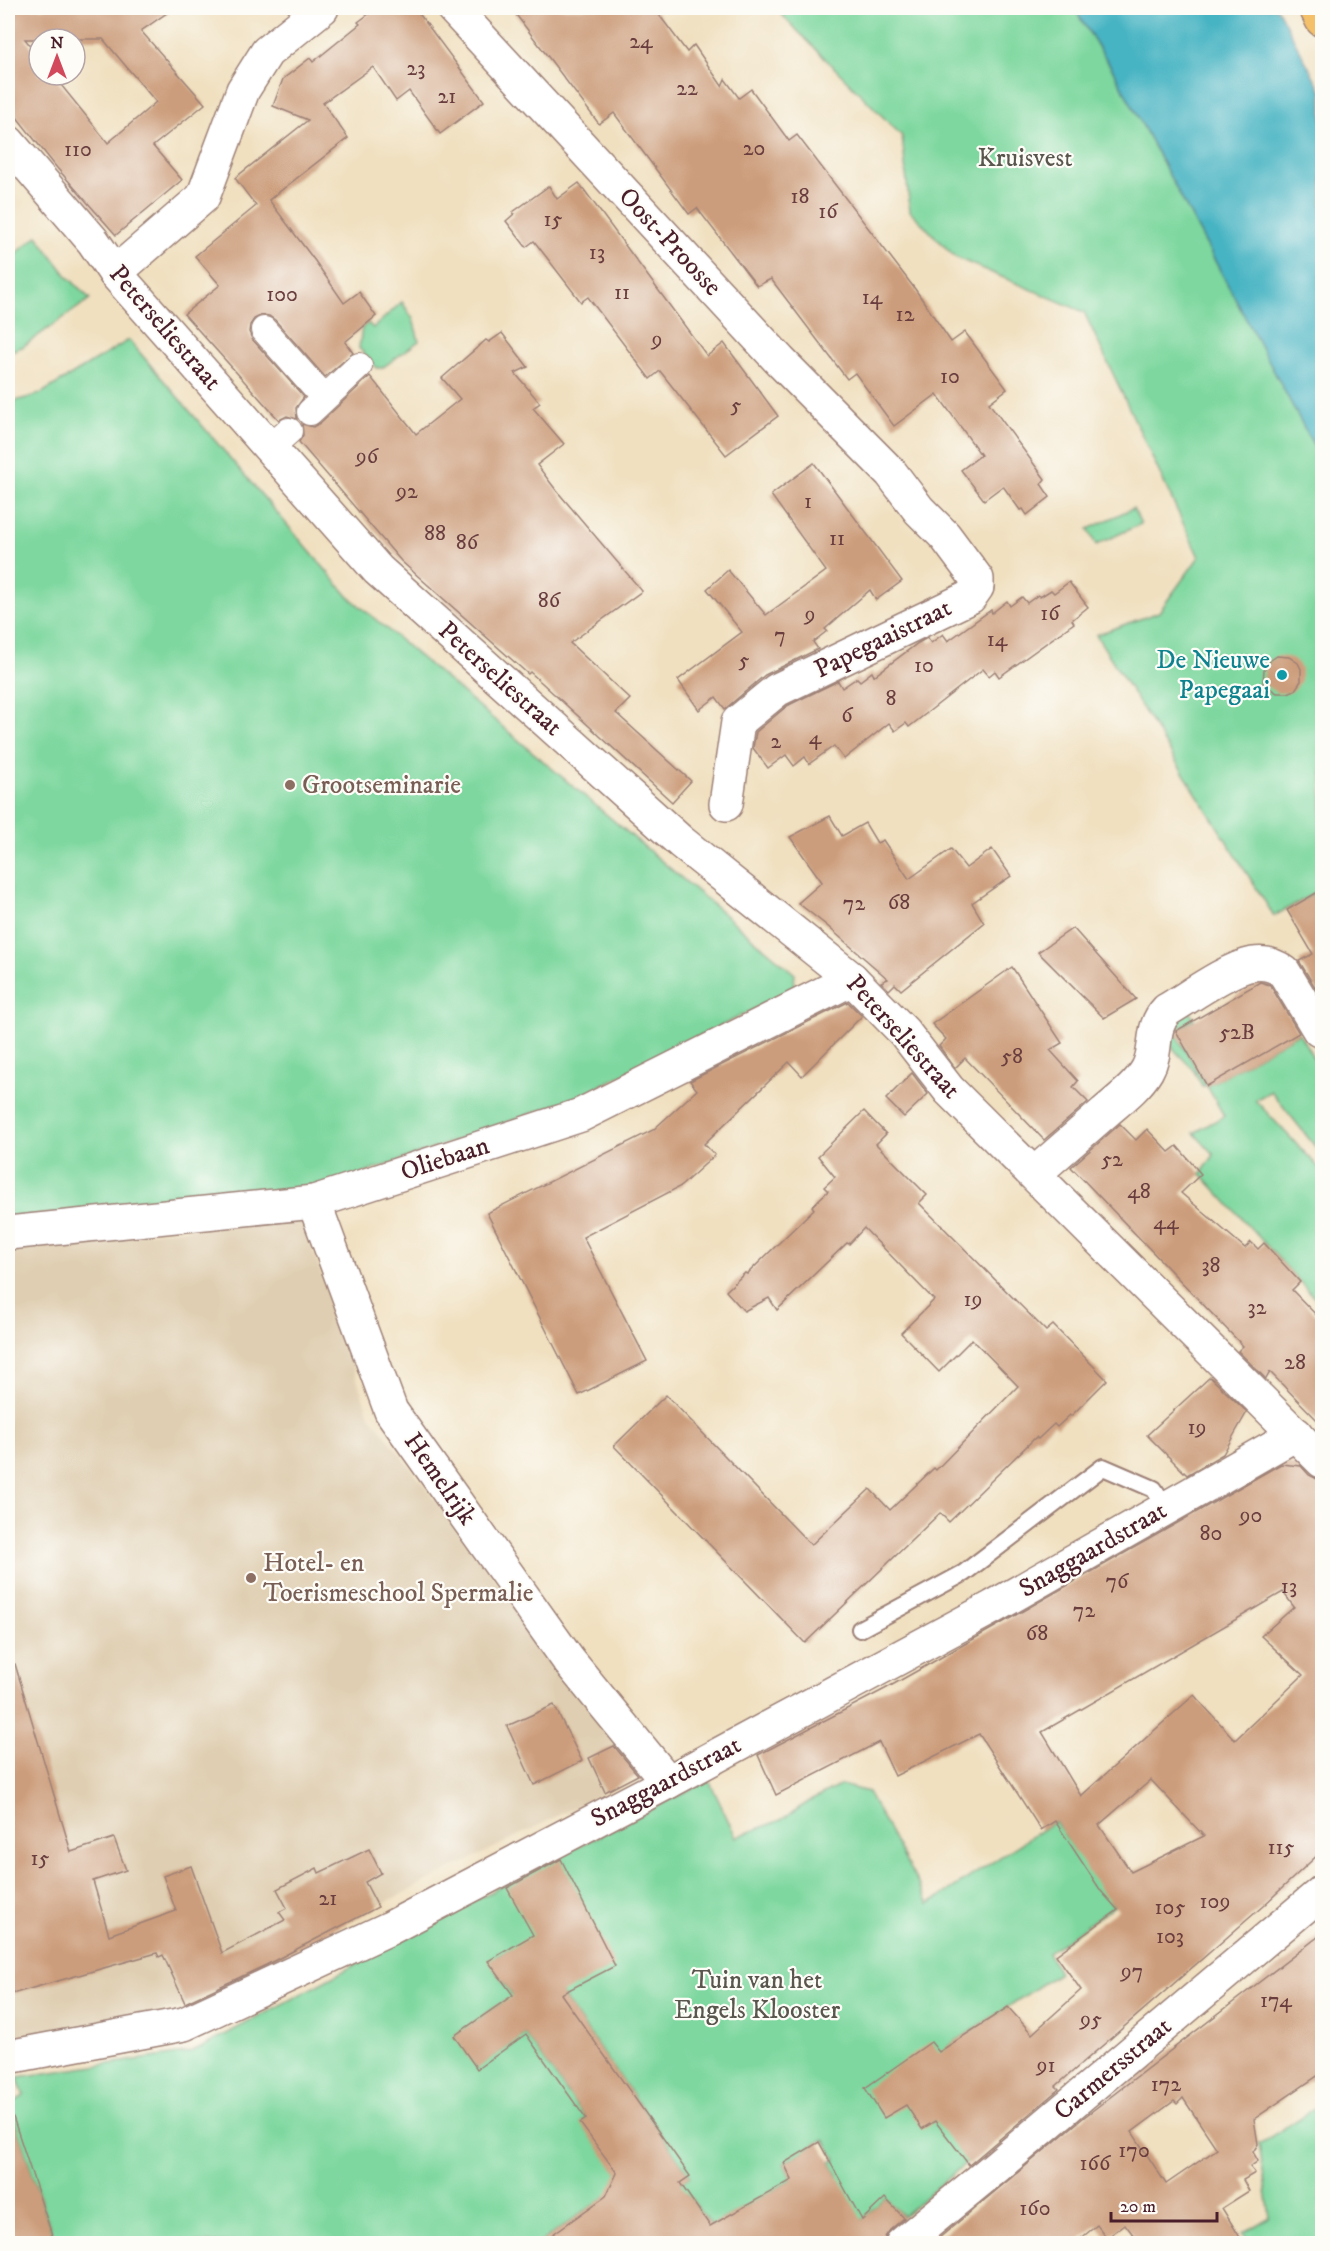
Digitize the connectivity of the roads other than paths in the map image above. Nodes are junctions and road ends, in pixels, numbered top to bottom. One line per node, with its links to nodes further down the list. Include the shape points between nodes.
1 (322, 8): 6 (street, via 267,52 243,90 203,196)
2 (453, 8): 9 (street, Oost-Proosse, via 780,362)
3 (1316, 8): 4 (main road)
4 (1323, 20)
5 (8, 142): 6 (street, Peterseliestraat)
6 (116, 273): 11 (street, Peterseliestraat, via 279,440 378,570 681,842)
7 (264, 330): 8 (street, via 317,405)
8 (358, 366)
9 (891, 473): 10 (street, Papegaaistraat, via 945,536 977,579 977,587 970,597 777,690 738,722)
10 (726, 804)
11 (852, 979): 13 (street, Peterseliestraat, via 904,1032 949,1090); 14 (street, Oliebaan, via 581,1115)
12 (1319, 1030): 13 (street, via 1277,966 1252,964 1237,969 1167,1010 1155,1029 1154,1052 1147,1071 1133,1088)
13 (1034, 1174): 16 (street, Peterseliestraat)
14 (314, 1202): 15 (street, Oliebaan); 20 (street, Hemelrijk, via 392,1411 569,1661)
15 (8, 1233)
16 (1296, 1434): 17 (street, Peterseliestraat); 18 (street, Snaggaardstraat)
17 (1323, 1461)
18 (1166, 1508): 19 (lane, via 1154,1489 1103,1467 964,1573); 20 (street, Snaggaardstraat)
19 (860, 1629)
20 (668, 1782): 22 (street, Snaggaardstraat, via 390,1928 184,2024)
21 (1323, 1892): 23 (street, Carmersstraat)
22 (8, 2058)
23 (902, 2244)

